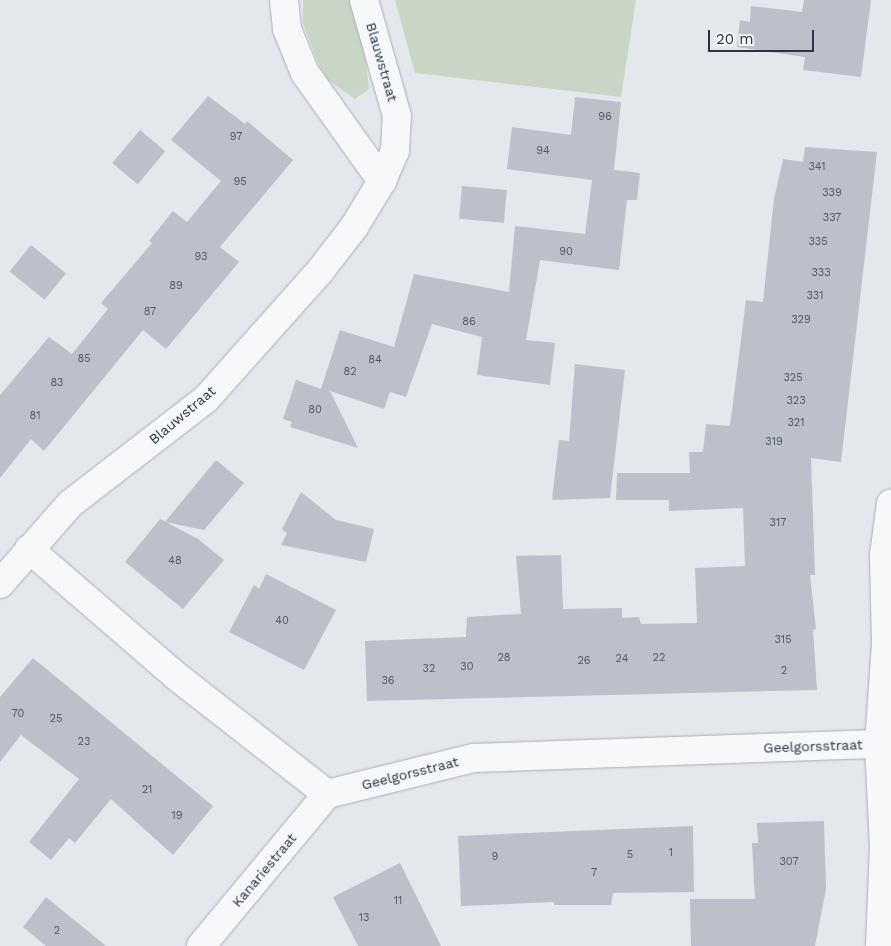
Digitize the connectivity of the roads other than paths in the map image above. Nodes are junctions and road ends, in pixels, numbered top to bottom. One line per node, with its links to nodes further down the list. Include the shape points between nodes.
1 (284, 0): 3 (street, via 287,29 305,73)
2 (364, 0): 3 (street, Blauwstraat, via 397,116 395,151)
3 (382, 181): 5 (street, Blauwstraat, via 354,227 320,271 206,399 70,504)
4 (891, 503): 7 (street, via 884,555 886,645)
5 (29, 549): 6 (street, Blauwstraat); 8 (street, via 176,676)
6 (0, 584)
7 (879, 744): 8 (street, Geelgorsstraat, via 474,758); 10 (street, via 884,847)
8 (327, 794): 9 (street, Kanariestraat)
9 (201, 946)
10 (880, 946)

